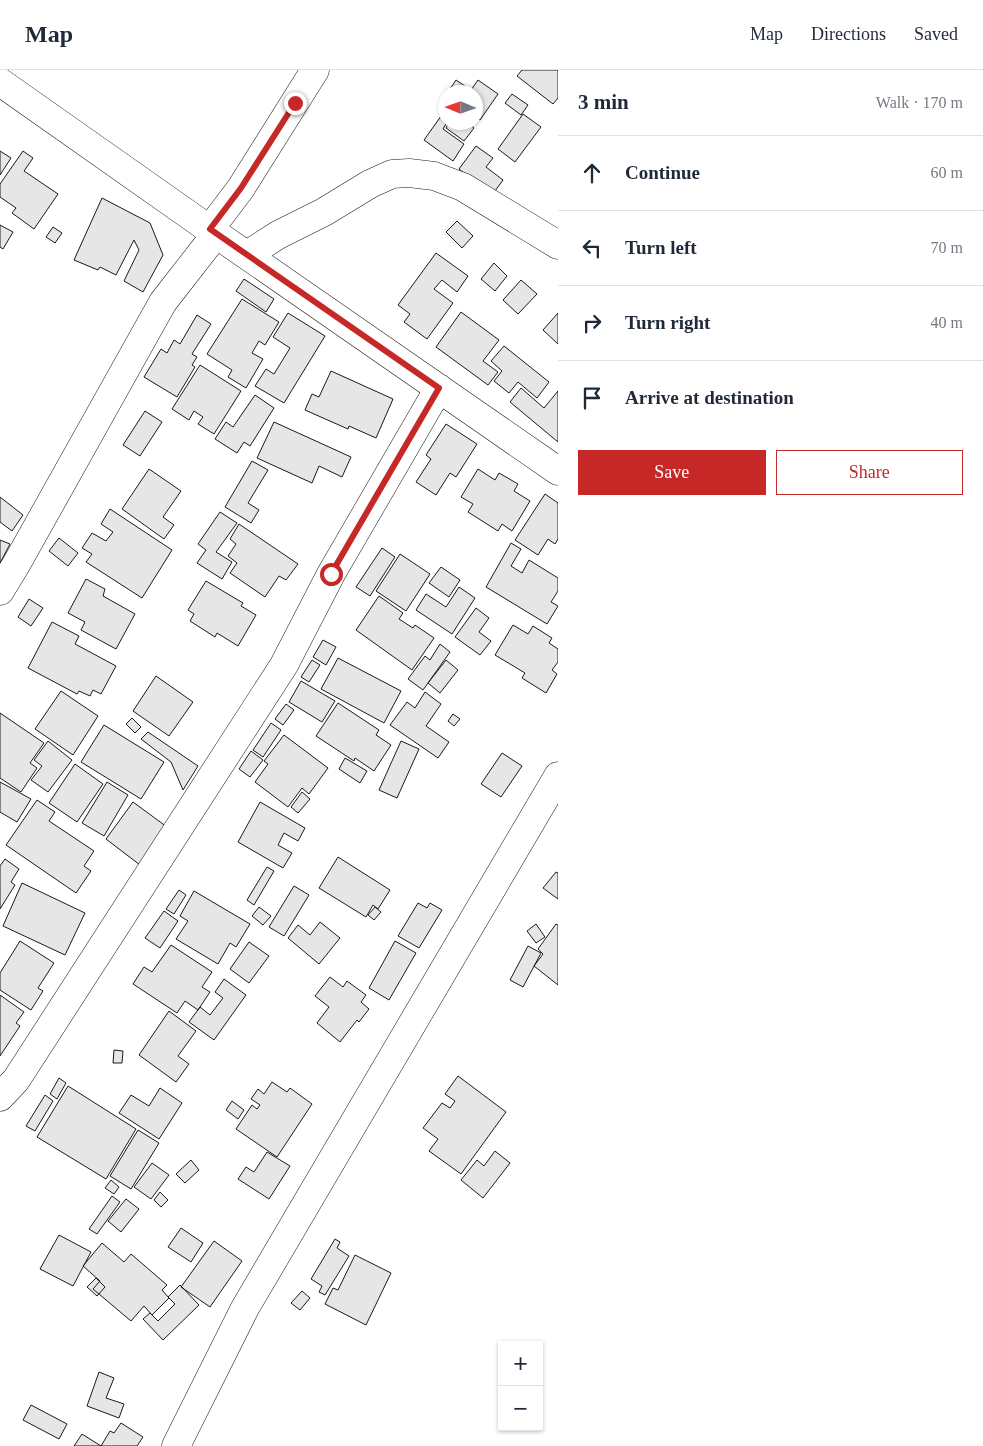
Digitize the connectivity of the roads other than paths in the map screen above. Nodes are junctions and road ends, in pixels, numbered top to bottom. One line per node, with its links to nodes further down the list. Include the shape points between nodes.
1 (315, 70): 3 (street)
2 (0, 82): 3 (street)
3 (213, 232): 5 (street); 8 (street, via 163,302)
4 (558, 245): 5 (street, via 463,187 434,176 409,173 392,174 370,184)
5 (247, 255): 6 (street)
6 (439, 388): 7 (street); 10 (street, via 331,574 284,665 16,1080)
7 (558, 471)
8 (0, 591)
9 (558, 776): 11 (street, via 245,1308)
10 (0, 1097)
11 (176, 1446)

